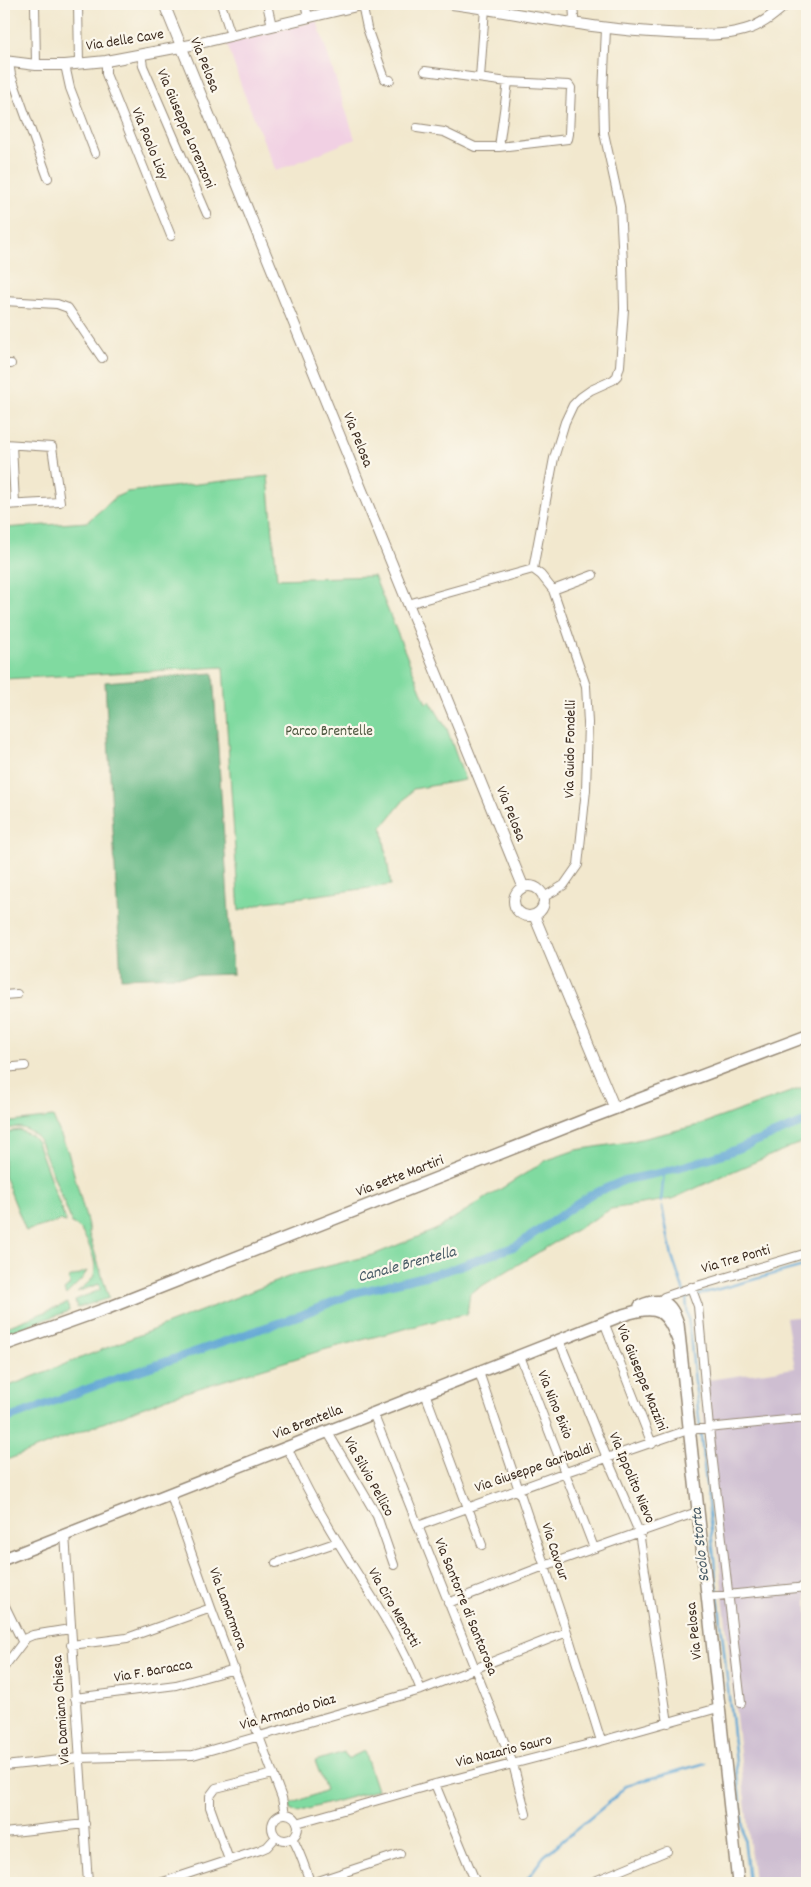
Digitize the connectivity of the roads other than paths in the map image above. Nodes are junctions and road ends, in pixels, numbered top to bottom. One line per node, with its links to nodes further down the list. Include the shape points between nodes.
1 (35, 4): 23 (street)
2 (78, 4): 22 (street)
3 (164, 4): 18 (street, Via Pelosa)
4 (221, 4): 17 (street)
5 (267, 4): 15 (street)
6 (305, 4): 13 (street)
7 (364, 4): 11 (street, Via delle Cave); 27 (street, via 367,28 385,80)
8 (452, 4): 12 (street)
9 (573, 4): 14 (street)
10 (786, 4): 16 (street, via 757,26 733,32 694,34)
11 (335, 7): 13 (street, Via delle Cave)
12 (485, 8): 14 (street); 26 (street)
13 (308, 17): 15 (street, Via delle Cave)
14 (573, 23): 16 (street)
15 (272, 26): 17 (street, Via delle Cave)
16 (606, 29): 40 (street, via 604,133 620,206 623,263 620,366 613,380 591,390 573,405 565,422 554,458)
17 (231, 35): 18 (street, Via delle Cave)
18 (181, 47): 19 (street, Via delle Cave); 43 (street, Via Pelosa)
19 (141, 54): 21 (street, Via delle Cave); 33 (street, Via Giuseppe Lorenzoni)
20 (7, 61): 23 (street, Via delle Cave); 32 (street)
21 (106, 61): 22 (street, Via delle Cave); 34 (street, Via Paolo Lioy, via 106,74)
22 (79, 64): 24 (street, Via delle Cave)
23 (36, 65): 24 (street, Via delle Cave)
24 (65, 65): 31 (street, via 70,88)
25 (425, 71): 26 (street)
26 (480, 78): 28 (street)
27 (390, 80)
28 (508, 82): 30 (street); 30 (street, via 568,85 571,88 568,139)
29 (417, 128): 30 (street, via 444,132 475,147)
30 (499, 147)
31 (95, 153)
32 (48, 178)
33 (207, 214)
34 (171, 236)
35 (4, 301): 36 (street, via 57,304 68,308)
36 (102, 358)
37 (8, 444): 38 (street); 38 (street, via 52,447 60,502)
38 (15, 504): 39 (street)
39 (4, 505)
40 (533, 569): 42 (street, Via Guido Fondelli); 43 (street)
41 (593, 575): 42 (street)
42 (553, 590): 45 (street, Via Guido Fondelli, via 586,686 588,723 586,790 578,865 564,885)
43 (408, 604): 44 (street, Via Pelosa)
44 (523, 886): 45 (street, via 536,886); 46 (street, via 516,893 515,907 525,915)
45 (544, 897): 46 (street, via 542,909)
46 (534, 915): 52 (street)
47 (17, 994): 48 (street)
48 (4, 995)
49 (807, 1036): 52 (main road, Via sette Martiri)
50 (25, 1066): 51 (street)
51 (4, 1068)
52 (614, 1108): 62 (main road, Via sette Martiri, via 108,1308)
53 (807, 1253): 54 (street, Via Tre Ponti)
54 (684, 1291): 55 (street); 60 (street, Via Pelosa); 69 (street, via 698,1306)
55 (660, 1301): 56 (street); 57 (main road, via 646,1303); 58 (street, Via Pelosa); 60 (main road, Via Pelosa, via 670,1306)
56 (649, 1308): 57 (main road); 58 (main road)
57 (623, 1315): 59 (main road, Via Brentella)
58 (664, 1316): 63 (main road, Via Pelosa)
59 (604, 1322): 61 (main road, Via Brentella); 72 (street, Via Giuseppe Mazzini)
60 (678, 1324): 63 (main road, Via Pelosa)
61 (559, 1340): 64 (main road, Via Brentella); 74 (street, Via Ippolito Nievo)
62 (4, 1345)
63 (680, 1345): 70 (main road, Via Pelosa)
64 (520, 1356): 65 (main road, Via Brentella); 75 (street, Via Nino Bixio)
65 (479, 1372): 66 (main road, Via Brentella); 76 (street, Via Cavour)
66 (424, 1393): 67 (main road, Via Brentella); 78 (street)
67 (373, 1413): 71 (main road, Via Brentella); 80 (street, Via Santorre di Santarosa)
68 (807, 1418): 69 (street, Via Giuseppe Garibaldi)
69 (709, 1428): 70 (street, Via Giuseppe Garibaldi); 91 (street)
70 (691, 1430): 72 (street, Via Giuseppe Garibaldi); 79 (main road, Via Pelosa)
71 (327, 1431): 73 (main road, Via Brentella); 88 (street, Via Silvio Pellico, via 377,1516)
72 (652, 1444): 74 (street, Via Giuseppe Garibaldi)
73 (287, 1447): 77 (main road, Via Brentella); 83 (street, Via Ciro Menotti)
74 (607, 1458): 75 (street, Via Giuseppe Garibaldi); 81 (street, Via Ippolito Nievo)
75 (566, 1472): 76 (street, Via Giuseppe Garibaldi); 85 (street, Via Nino Bixio)
76 (519, 1488): 78 (street, Via Giuseppe Garibaldi); 89 (street, Via Cavour)
77 (170, 1493): 82 (main road, Via Brentella); 95 (street, Via Lamarmora)
78 (468, 1507): 80 (street, Via Giuseppe Garibaldi); 84 (street)
79 (697, 1512): 81 (street); 92 (main road, Via Pelosa)
80 (418, 1526): 93 (street, Via Santorre di Santarosa)
81 (639, 1532): 85 (street); 107 (street, Via Ippolito Nievo)
82 (65, 1534): 86 (main road, Via Brentella); 96 (street, Via Damiano Chiesa)
83 (338, 1542): 87 (street); 103 (street, Via Ciro Menotti, via 396,1635)
84 (482, 1545)
85 (594, 1548): 89 (street)
86 (4, 1559)
87 (276, 1563)
88 (394, 1565)
89 (544, 1566): 93 (street); 97 (street, Via Cavour)
90 (807, 1587): 91 (street)
91 (728, 1596): 92 (street); 105 (street)
92 (709, 1597): 106 (main road, Via Pelosa)
93 (448, 1603): 102 (street, Via Santorre di Santarosa)
94 (4, 1604): 98 (street)
95 (211, 1608): 99 (street, via 127,1638); 101 (street, Via Lamarmora)
96 (70, 1628): 98 (street, via 32,1635); 99 (street, Via Damiano Chiesa)
97 (567, 1632): 102 (street, Via Armando Diaz); 109 (street, Via Cavour)
98 (22, 1641): 100 (street)
99 (71, 1645): 104 (street, Via Damiano Chiesa)
100 (4, 1667)
101 (234, 1669): 104 (street, Via F. Baracca, via 176,1685); 108 (street, Via Lamarmora)
102 (475, 1670): 103 (street, Via Armando Diaz); 111 (street, Via Santorre di Santarosa)
103 (421, 1690): 108 (street, Via Armando Diaz)
104 (75, 1698): 110 (street, Via Damiano Chiesa)
105 (741, 1703)
106 (718, 1708): 107 (street, Via Nazario Sauro); 131 (main road, Via Pelosa)
107 (668, 1723): 109 (street, Via Nazario Sauro)
108 (258, 1736): 110 (street, Via Armando Diaz, via 193,1755); 113 (street)
109 (600, 1741): 111 (street, Via Nazario Sauro)
110 (79, 1758): 112 (street, Via Armando Diaz); 118 (street, Via Damiano Chiesa)
111 (514, 1764): 114 (street, Via Nazario Sauro); 116 (street, Via Santorre di Santarosa)
112 (4, 1766)
113 (273, 1774): 115 (street); 124 (street, via 216,1788 210,1796 210,1807)
114 (435, 1784): 117 (street, Via Nazario Sauro); 129 (street)
115 (285, 1814): 117 (street, via 292,1816); 120 (street, via 272,1824)
116 (526, 1814)
117 (297, 1823): 121 (street, via 297,1832)
118 (85, 1824): 119 (street); 125 (street, Via Damiano Chiesa)
119 (4, 1833)
120 (276, 1836): 121 (street, via 285,1840); 124 (street, via 267,1847)
121 (292, 1838): 127 (street, via 301,1855)
122 (667, 1851): 130 (street)
123 (400, 1854): 128 (street)
124 (229, 1860): 126 (street)
125 (88, 1883)
126 (160, 1883)
127 (308, 1883)
128 (312, 1883)
129 (476, 1883)
130 (590, 1883)
131 (738, 1883)

